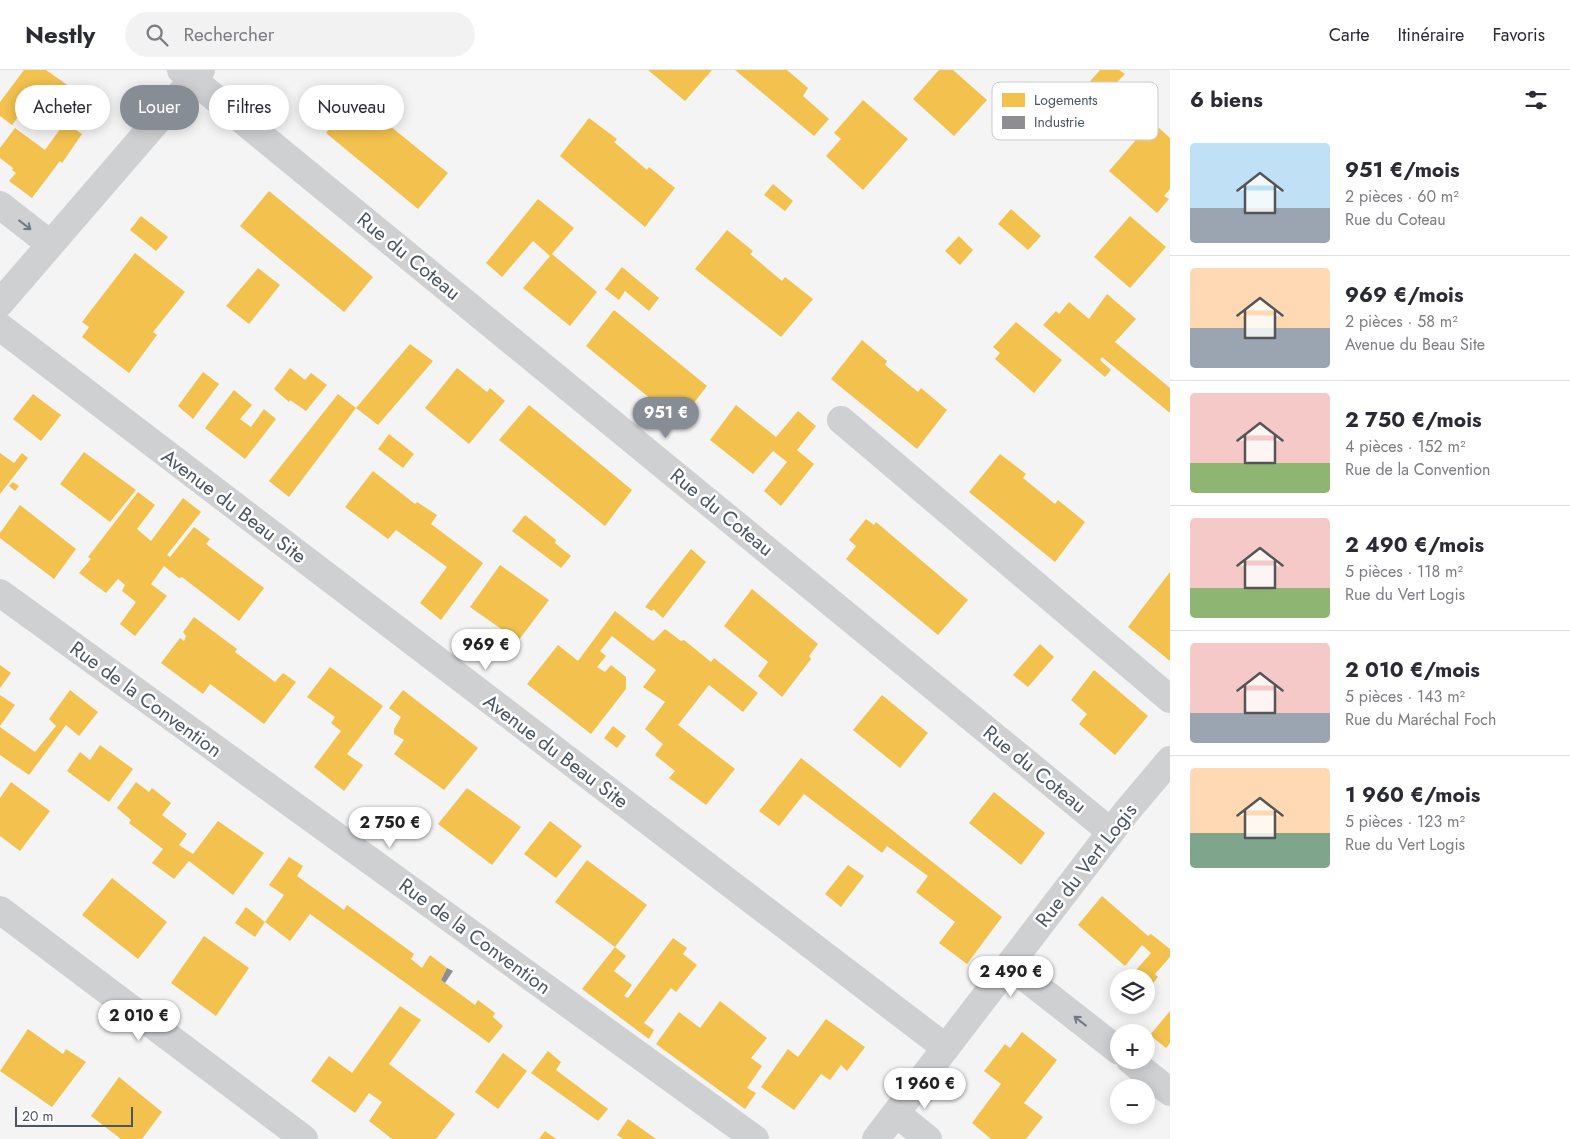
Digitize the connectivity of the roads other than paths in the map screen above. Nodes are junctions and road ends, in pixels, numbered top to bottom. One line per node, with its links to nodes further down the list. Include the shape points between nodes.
1 (192, 73): 3 (street); 10 (street, Rue du Coteau)
2 (0, 205): 3 (street, one-way to 3)
3 (50, 244): 4 (street)
4 (0, 303)
5 (0, 327): 14 (street, Avenue du Beau Site)
6 (841, 420): 8 (street)
7 (0, 593): 19 (street, Rue de la Convention)
8 (1170, 699)
9 (1170, 760): 10 (street, Rue du Vert Logis)
10 (1111, 832): 12 (street, Rue du Vert Logis)
11 (0, 910): 18 (street)
12 (1009, 965): 13 (street, one-way to 12); 14 (street, Rue du Vert Logis)
13 (1110, 1044)
14 (946, 1048): 17 (street, Rue du Vert Logis)
15 (1141, 1069): 16 (street)
16 (1170, 1092)
17 (896, 1113): 20 (street, Rue du Vert Logis); 21 (street)
18 (304, 1139)
19 (755, 1139)
20 (876, 1139)
21 (928, 1139)

